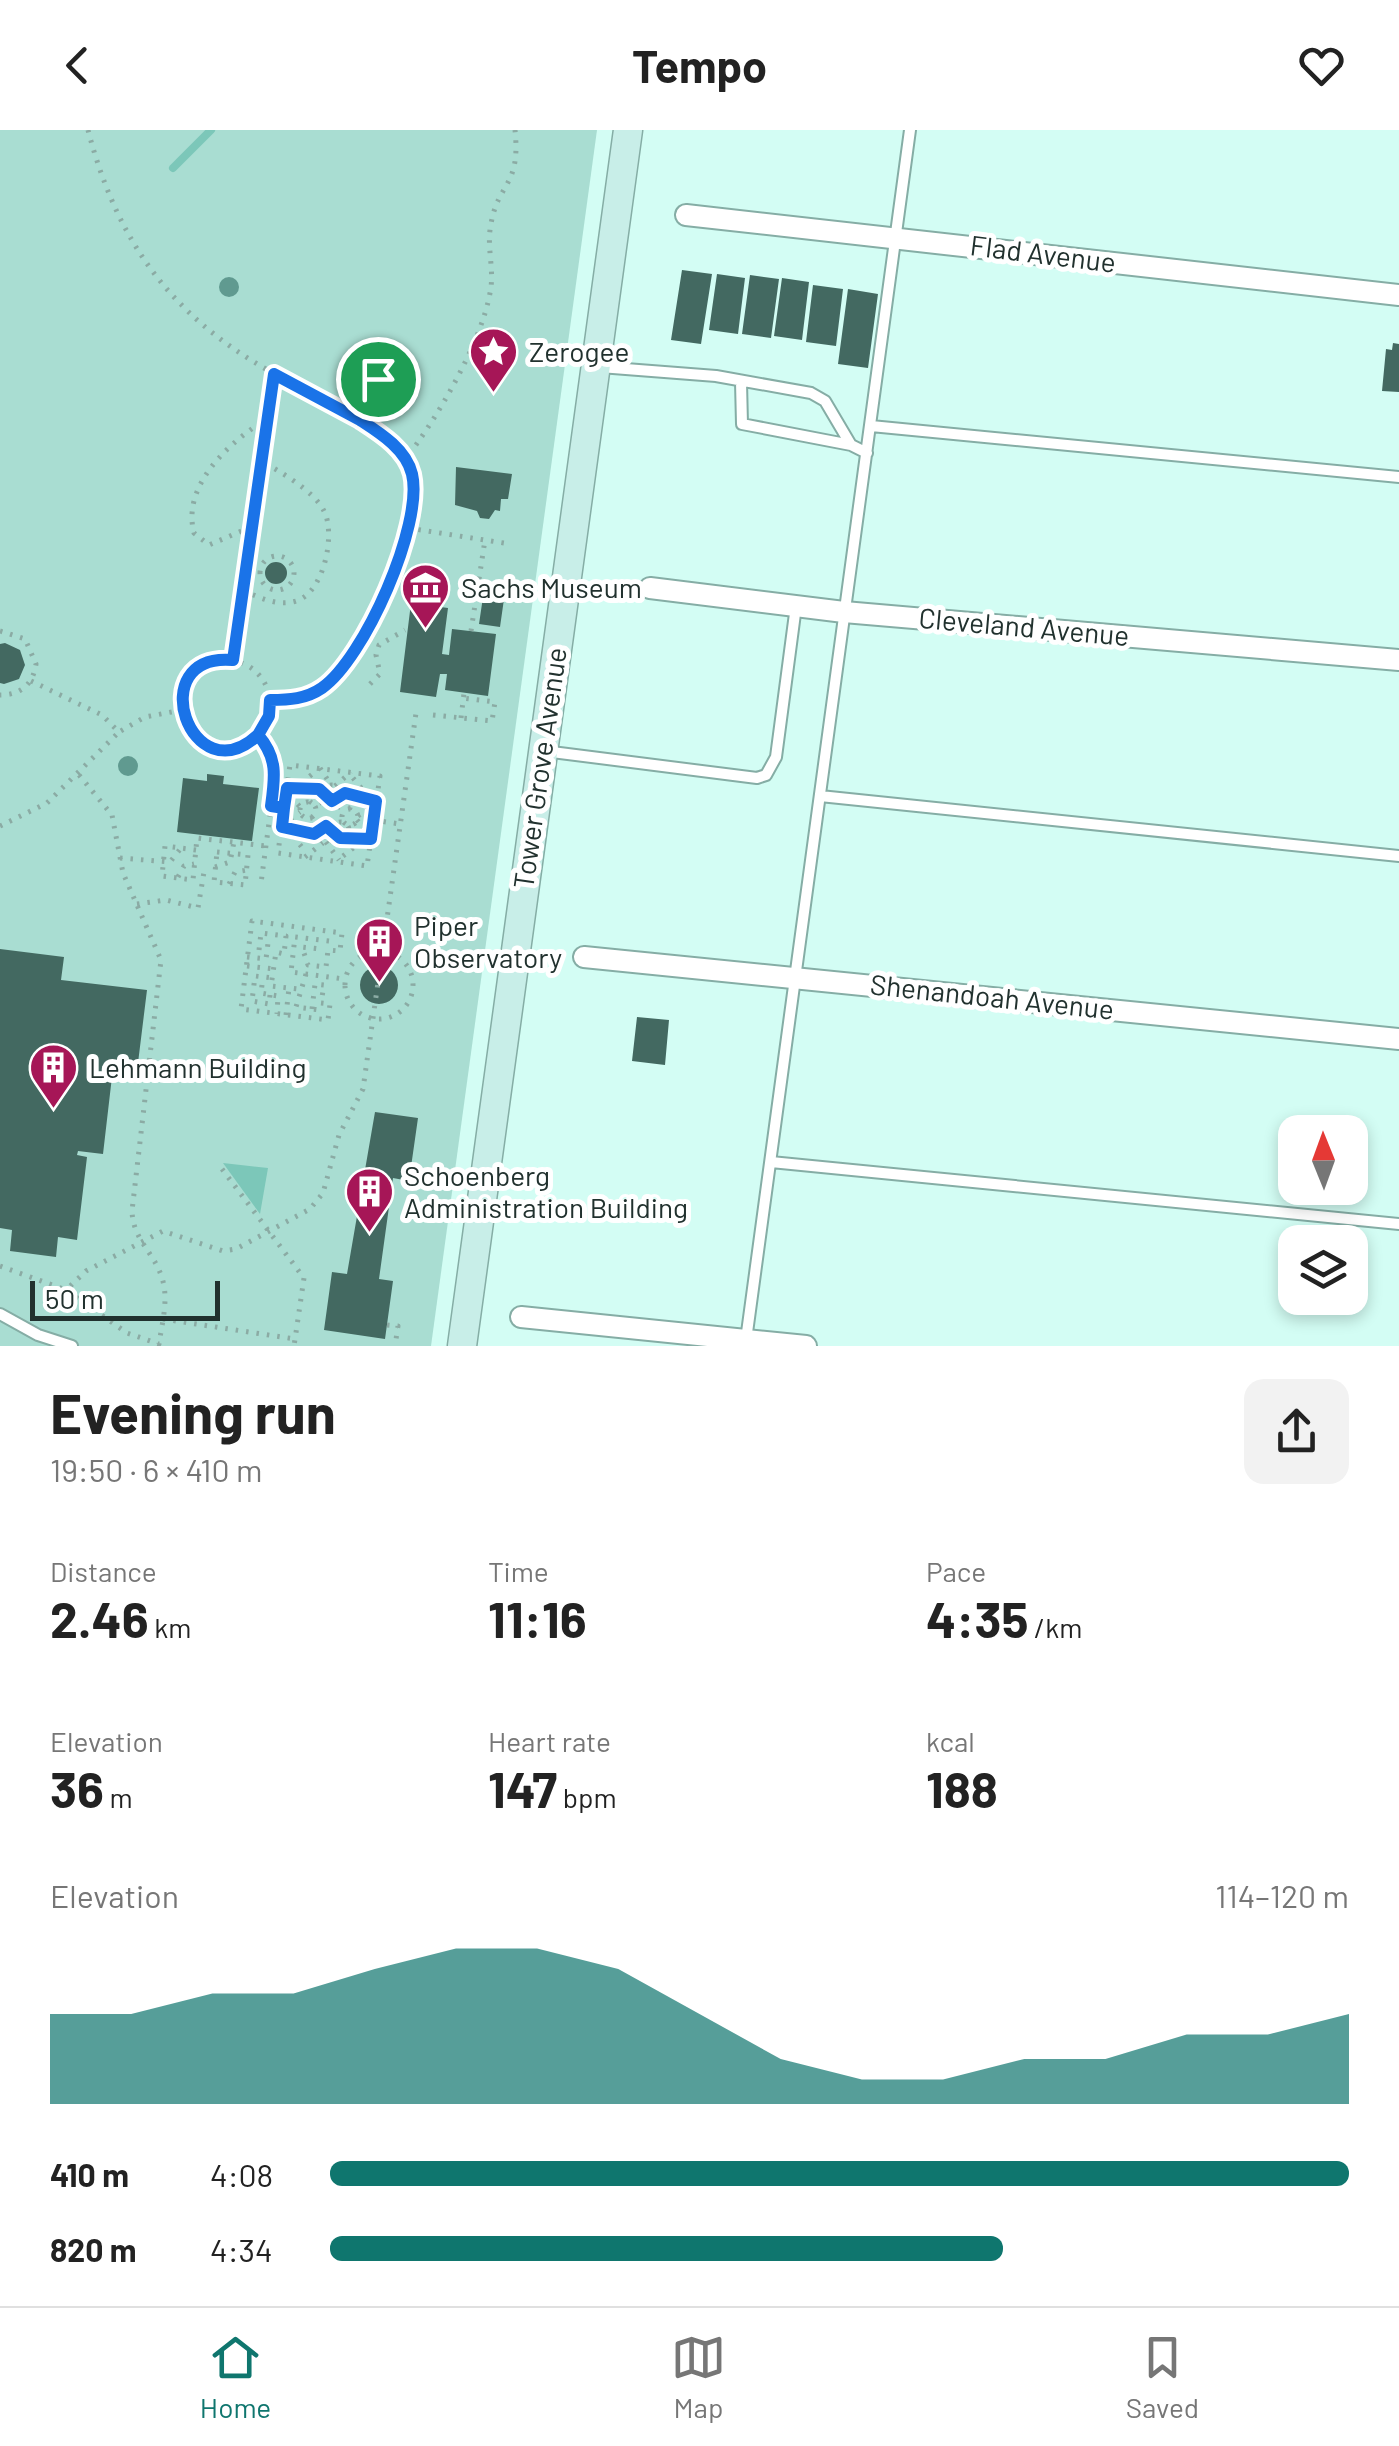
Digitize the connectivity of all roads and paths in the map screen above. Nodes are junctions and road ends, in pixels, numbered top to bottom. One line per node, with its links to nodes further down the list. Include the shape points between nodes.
1 (88, 130): 9 (path, via 106,192 144,264 196,319)
2 (515, 130): 17 (path, via 516,168 491,219 486,309 437,411)
3 (628, 130): 8 (street, Tower Grove Avenue)
4 (910, 130): 6 (lane)
5 (686, 215): 6 (street, Flad Avenue)
6 (896, 237): 7 (street, Flad Avenue); 14 (lane)
7 (1399, 295)
8 (594, 366): 10 (lane); 45 (street, Tower Grove Avenue)
9 (274, 374): 12 (path); 13 (path)
10 (741, 382): 15 (lane, via 811,392 825,401); 15 (lane, via 742,424)
11 (371, 404): 11 (path, via 390,401 386,382 366,386); 13 (path)
12 (268, 418): 18 (path); 20 (path, via 212,466 192,517 194,533 209,545)
13 (360, 420): 17 (path)
14 (871, 426): 16 (lane); 19 (lane)
15 (850, 445): 16 (lane)
16 (867, 453): 29 (lane)
17 (406, 458): 21 (path, via 414,490)
18 (262, 461): 20 (path); 27 (path, via 320,504 328,522 327,552 304,598 274,603)
19 (1399, 477)
20 (253, 526): 24 (path)
21 (408, 528): 22 (path); 38 (path, via 379,603 341,671 307,696)
22 (485, 540): 23 (path); 31 (path)
23 (510, 544)
24 (246, 572): 25 (path); 27 (path)
25 (260, 574): 25 (path, via 278,589 291,582 294,571 288,560 274,556)
26 (650, 588): 28 (street, Cleveland Avenue)
27 (243, 592): 33 (path)
28 (796, 606): 29 (street, Cleveland Avenue); 45 (lane, via 776,757 766,775)
29 (844, 612): 34 (street, Cleveland Avenue); 54 (lane)
30 (405, 630): 36 (path, via 379,644 380,674)
31 (471, 631)
32 (0, 632): 35 (path, via 14,633 32,647)
33 (233, 660): 38 (path, via 255,670); 39 (path, via 195,672)
34 (1399, 660)
35 (31, 681): 37 (path); 43 (path, via 102,715)
36 (370, 684)
37 (0, 695)
38 (270, 700): 44 (path)
39 (182, 710): 43 (path, via 145,717); 44 (path, via 188,729 209,746 231,749)
40 (416, 713): 66 (path)
41 (434, 715): 42 (path)
42 (461, 718): 42 (path, via 492,722 495,702 464,696)
43 (119, 732): 48 (path)
44 (258, 735): 58 (path, via 276,770)
45 (543, 750): 134 (street, Tower Grove Avenue)
46 (317, 770): 47 (path); 49 (path); 50 (path); 50 (path, via 290,764); 51 (path)
47 (353, 774): 49 (path); 55 (path); 56 (path); 56 (path, via 380,776)
48 (78, 775): 67 (path, via 47,803); 82 (path, via 112,816)
49 (333, 785): 52 (path); 53 (path)
50 (289, 790): 51 (path); 59 (path); 61 (path)
51 (311, 790): 52 (path); 57 (path)
52 (324, 794): 53 (path, via 332,801); 57 (path, via 320,804)
53 (339, 796): 55 (path); 60 (path, via 338,805)
54 (820, 796): 81 (lane); 103 (lane)
55 (352, 797): 56 (path); 60 (path)
56 (374, 801): 63 (path); 64 (path)
57 (312, 804): 61 (path); 62 (path, via 316,812)
58 (269, 806): 59 (path); 76 (path)
59 (284, 808): 68 (path)
60 (348, 809): 63 (path); 65 (path)
61 (301, 810): 62 (path); 68 (path)
62 (310, 818): 69 (path, via 318,820); 70 (path)
63 (358, 818): 65 (path); 73 (path)
64 (373, 820): 66 (path); 73 (path)
65 (345, 824): 71 (path, via 336,824); 72 (path)
66 (401, 824): 97 (path)
67 (0, 826)
68 (284, 826): 70 (path); 79 (path); 79 (path, via 278,853)
69 (319, 830): 70 (path); 71 (path); 75 (path)
70 (306, 831): 79 (path)
71 (334, 832): 72 (path); 75 (path)
72 (346, 837): 73 (path); 83 (path)
73 (369, 838): 83 (path); 83 (path, via 367,866)
74 (234, 842): 76 (path); 77 (path, via 197,838); 80 (path)
75 (325, 842): 79 (path); 83 (path)
76 (266, 846): 91 (path)
77 (196, 850): 78 (path); 85 (path)
78 (180, 851): 84 (path); 84 (path, via 166,846); 85 (path)
79 (304, 854): 83 (path)
80 (232, 856): 87 (path); 87 (path, via 217,852); 88 (path); 88 (path, via 248,855)
81 (1399, 856)
82 (120, 858): 84 (path); 92 (path)
83 (342, 860)
84 (167, 862): 89 (path); 89 (path, via 162,876)
85 (192, 864): 86 (path); 89 (path); 89 (path, via 193,880)
86 (205, 866): 87 (path); 92 (path, via 198,908 166,900)
87 (218, 867): 90 (path); 90 (path, via 214,882)
88 (244, 870): 90 (path); 90 (path, via 245,886)
89 (178, 876)
90 (230, 881)
91 (261, 883)
92 (136, 904): 122 (path, via 156,940 162,970 132,1211)
93 (321, 940): 94 (path); 98 (path, via 319,953 302,947 308,964 326,967 328,950 340,951 342,933 252,922); 102 (path, via 295,937 290,972)
94 (329, 942)
95 (268, 943): 96 (path); 98 (path, via 266,959); 101 (path, via 261,932 286,936)
96 (258, 950)
97 (382, 950): 105 (path, via 360,956); 116 (path); 116 (path, via 406,962 413,989 400,1012)
98 (248, 957): 100 (path)
99 (584, 957): 103 (street, Shenandoah Avenue)
100 (247, 966): 101 (path); 114 (path, via 241,1009)
101 (274, 969): 104 (path)
102 (306, 974): 105 (path); 108 (path, via 304,990)
103 (794, 977): 117 (street, Shenandoah Avenue); 118 (lane)
104 (272, 978): 107 (path, via 272,986); 109 (path, via 255,976 252,1001 269,1004)
105 (344, 978): 116 (path, via 353,1008)
106 (262, 985): 109 (path, via 261,994)
107 (288, 988): 108 (path); 115 (path)
108 (298, 989): 112 (path, via 296,1007)
109 (270, 994): 114 (path, via 278,996)
110 (304, 999): 111 (path)
111 (313, 1000): 112 (path); 115 (path, via 315,984 324,985 328,1020)
112 (312, 1010): 113 (path)
113 (320, 1010)
114 (277, 1014): 115 (path)
115 (286, 1015)
116 (374, 1019): 121 (path, via 358,1105 339,1135 324,1193 310,1208)
117 (1399, 1038)
118 (771, 1162): 120 (lane); 131 (lane)
119 (222, 1169): 121 (path)
120 (1399, 1224)
121 (268, 1228): 122 (path, via 223,1251 174,1232); 129 (path, via 304,1278)
122 (140, 1242): 124 (path, via 86,1271); 127 (path, via 162,1275)
123 (0, 1266): 124 (path)
124 (66, 1290): 130 (path)
125 (0, 1314): 132 (lane)
126 (521, 1316): 131 (street)
127 (163, 1320): 129 (path); 130 (path, via 159,1344)
128 (387, 1325): 133 (path, via 398,1326)
129 (295, 1342)
130 (139, 1343)
131 (746, 1343): 135 (street)
132 (72, 1346)
133 (396, 1346)
134 (462, 1346)
135 (806, 1346)

